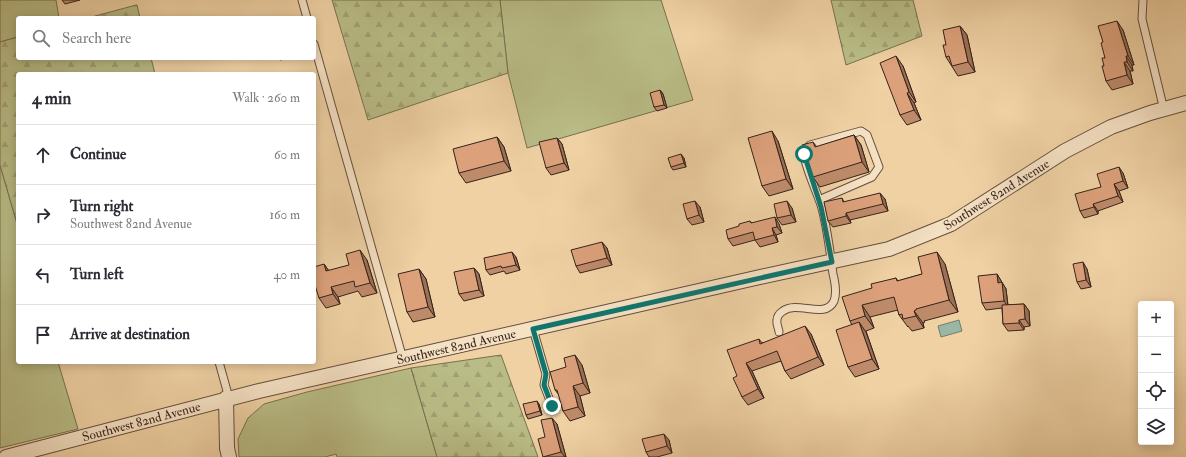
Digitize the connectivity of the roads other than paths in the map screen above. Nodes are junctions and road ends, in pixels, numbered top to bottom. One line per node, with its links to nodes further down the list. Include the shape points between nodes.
1 (302, 0): 3 (lane)
2 (1143, 0): 6 (lane, via 1142,19)
3 (306, 16)
4 (316, 51): 11 (lane)
5 (1186, 103): 6 (street, Southwest 82nd Avenue)
6 (1164, 110): 8 (street, Southwest 82nd Avenue, via 1111,127 1065,151 944,227 889,250)
7 (819, 200): 7 (lane, via 804,154 805,149 810,145 863,132 867,135 878,167 877,172 872,177); 8 (lane)
8 (832, 262): 9 (street, Southwest 82nd Avenue); 10 (lane, via 834,302 823,310 800,307 786,309 776,320)
9 (533, 329): 11 (street, Southwest 82nd Avenue); 14 (lane, via 546,374 544,385)
10 (779, 332)
11 (403, 359): 13 (street, Southwest 82nd Avenue)
12 (220, 364): 13 (lane)
13 (228, 398): 15 (street, Southwest 82nd Avenue); 16 (street)
14 (552, 406)
15 (6, 457)
16 (228, 457)

